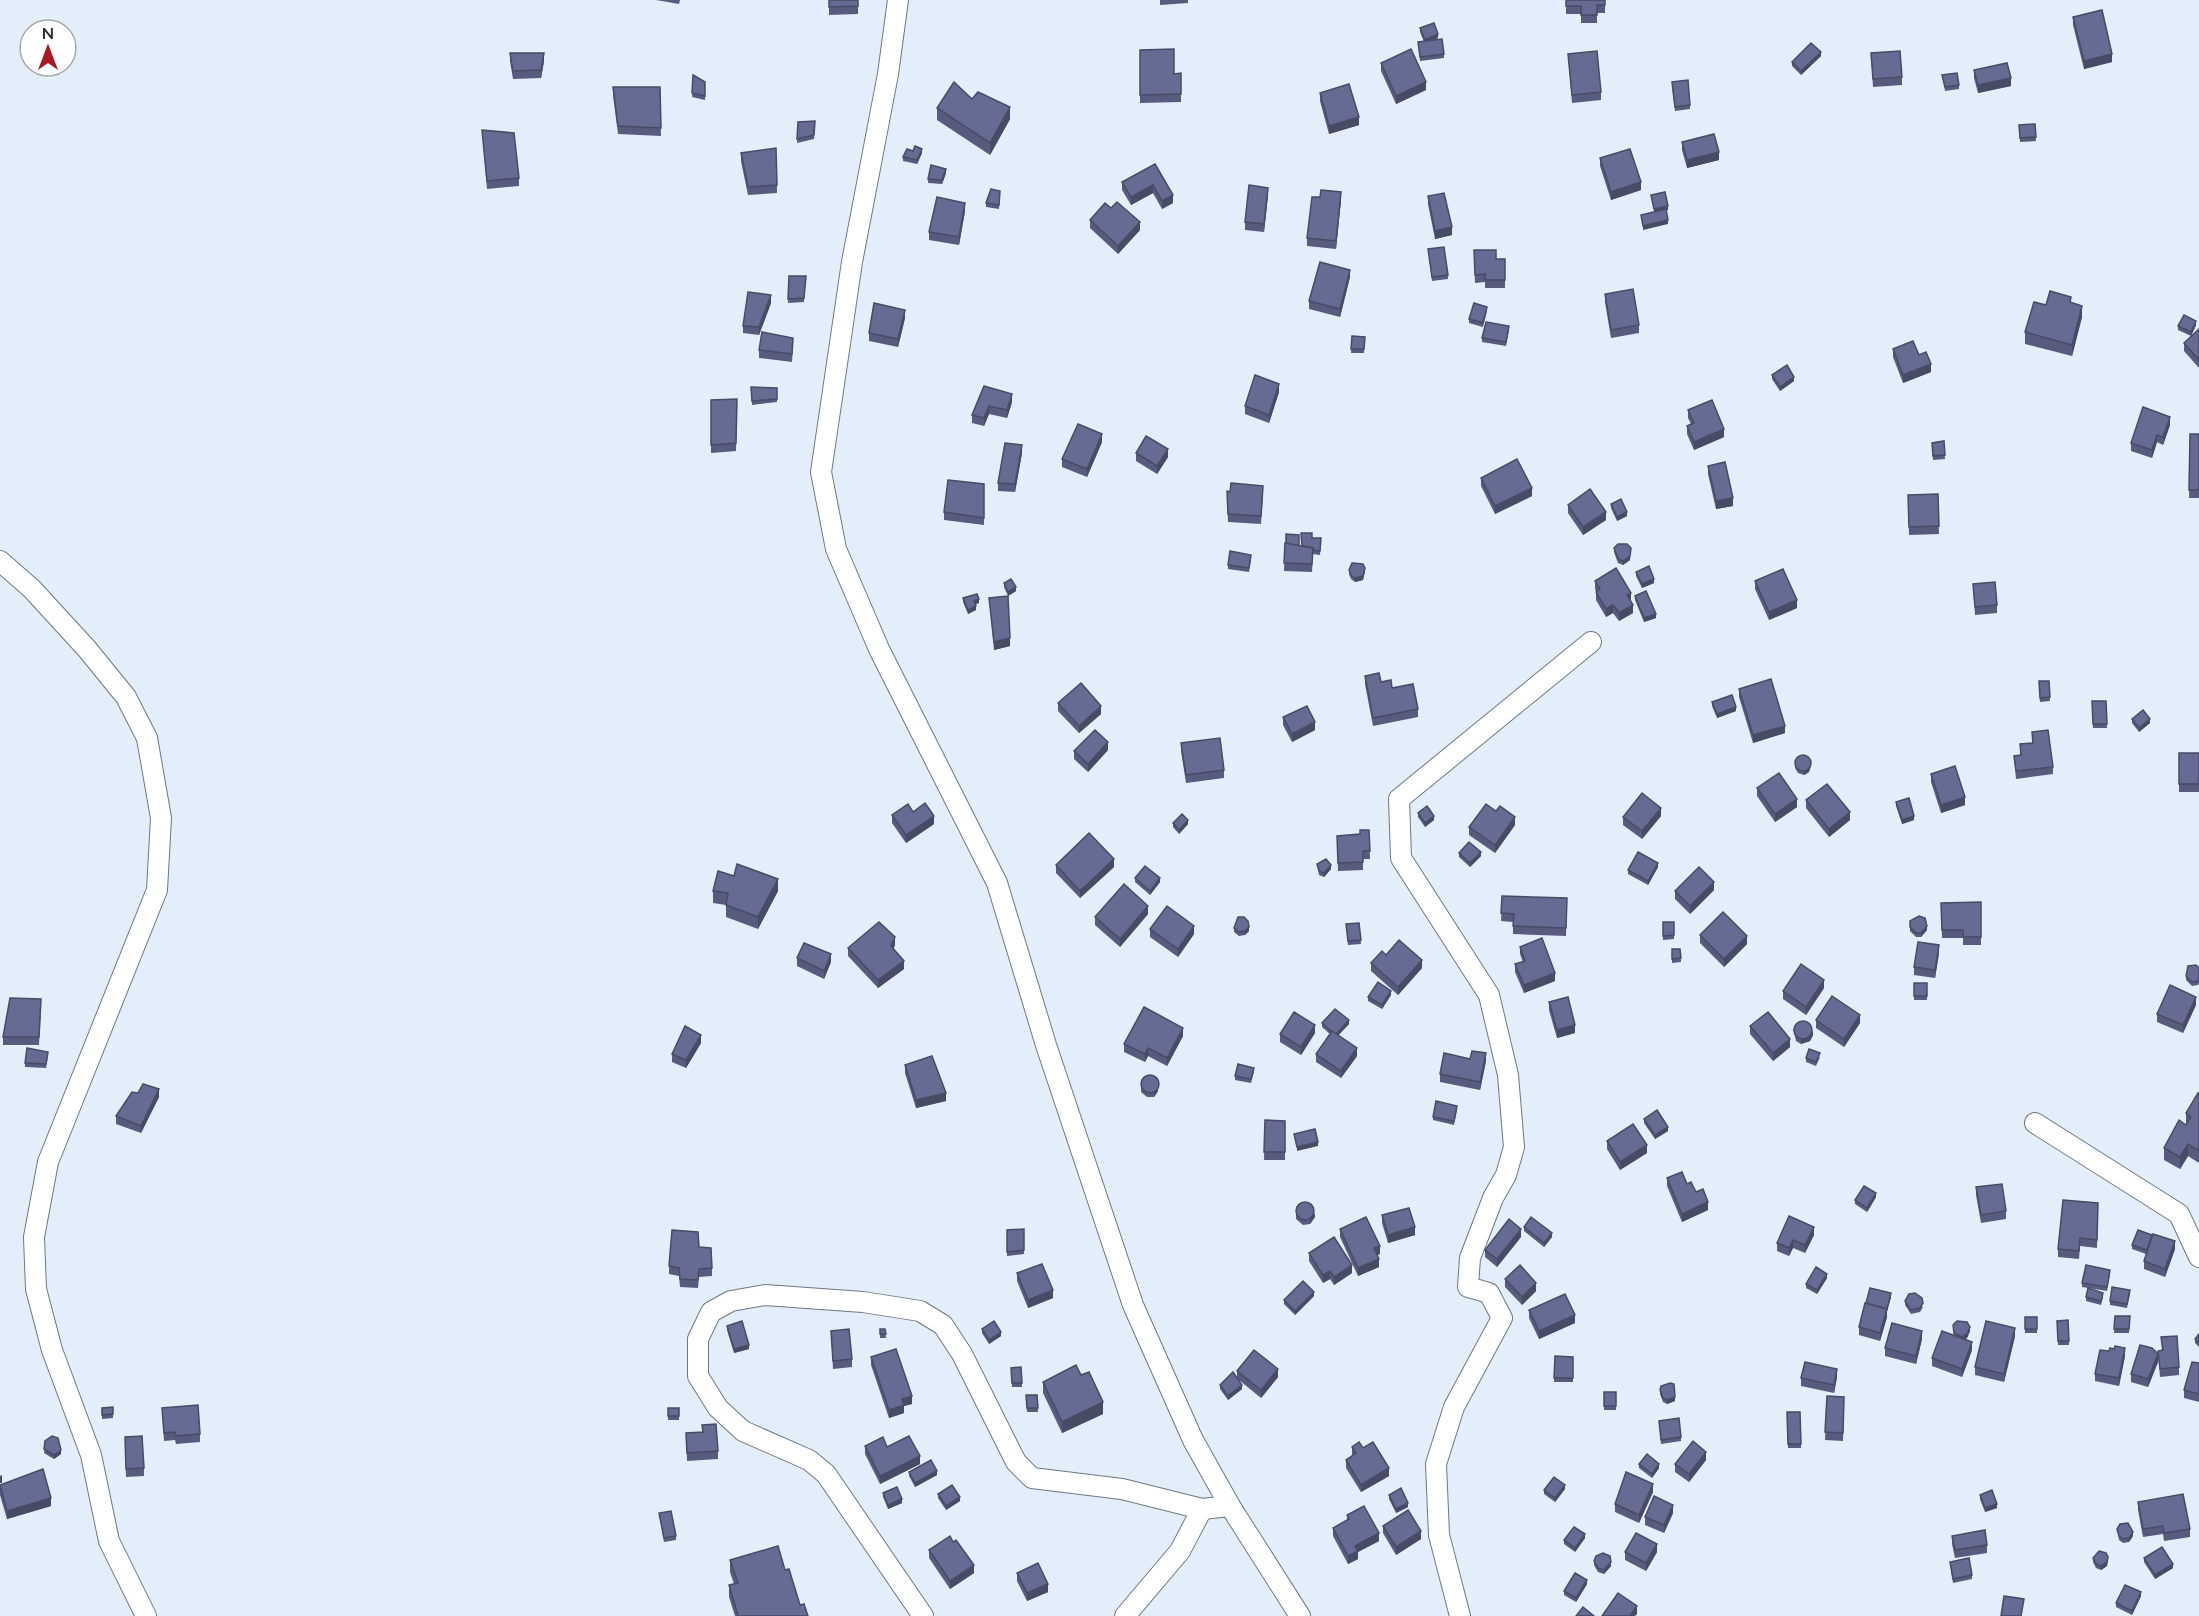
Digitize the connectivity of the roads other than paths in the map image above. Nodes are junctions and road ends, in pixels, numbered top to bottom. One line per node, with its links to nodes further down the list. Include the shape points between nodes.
1 (898, 0): 6 (street, via 852,262 821,472 836,549 879,649 997,883 1046,1045 1133,1305 1193,1440)
2 (0, 561): 8 (street, via 32,589 126,697 147,738 160,818 156,890 48,1162 34,1237 36,1289 52,1350 91,1455 109,1541)
3 (1591, 642): 12 (street, via 1399,799 1401,858 1489,995 1508,1075 1514,1147 1506,1176 1493,1198 1470,1258 1468,1281 1468,1287 1489,1293 1502,1318 1454,1407 1436,1464 1439,1535)
4 (2035, 1123): 5 (street, via 2179,1214)
5 (2199, 1257)
6 (1230, 1506): 7 (street); 11 (street)
7 (1202, 1509): 9 (street, via 1122,1489 1032,1478 1016,1462 962,1354 943,1325 920,1311 863,1302 765,1295 731,1301 711,1312 698,1339 698,1376 718,1408 743,1431 810,1460 826,1474); 10 (street, via 1180,1551)
8 (146, 1616)
9 (923, 1616)
10 (1125, 1616)
11 (1300, 1616)
12 (1460, 1616)

